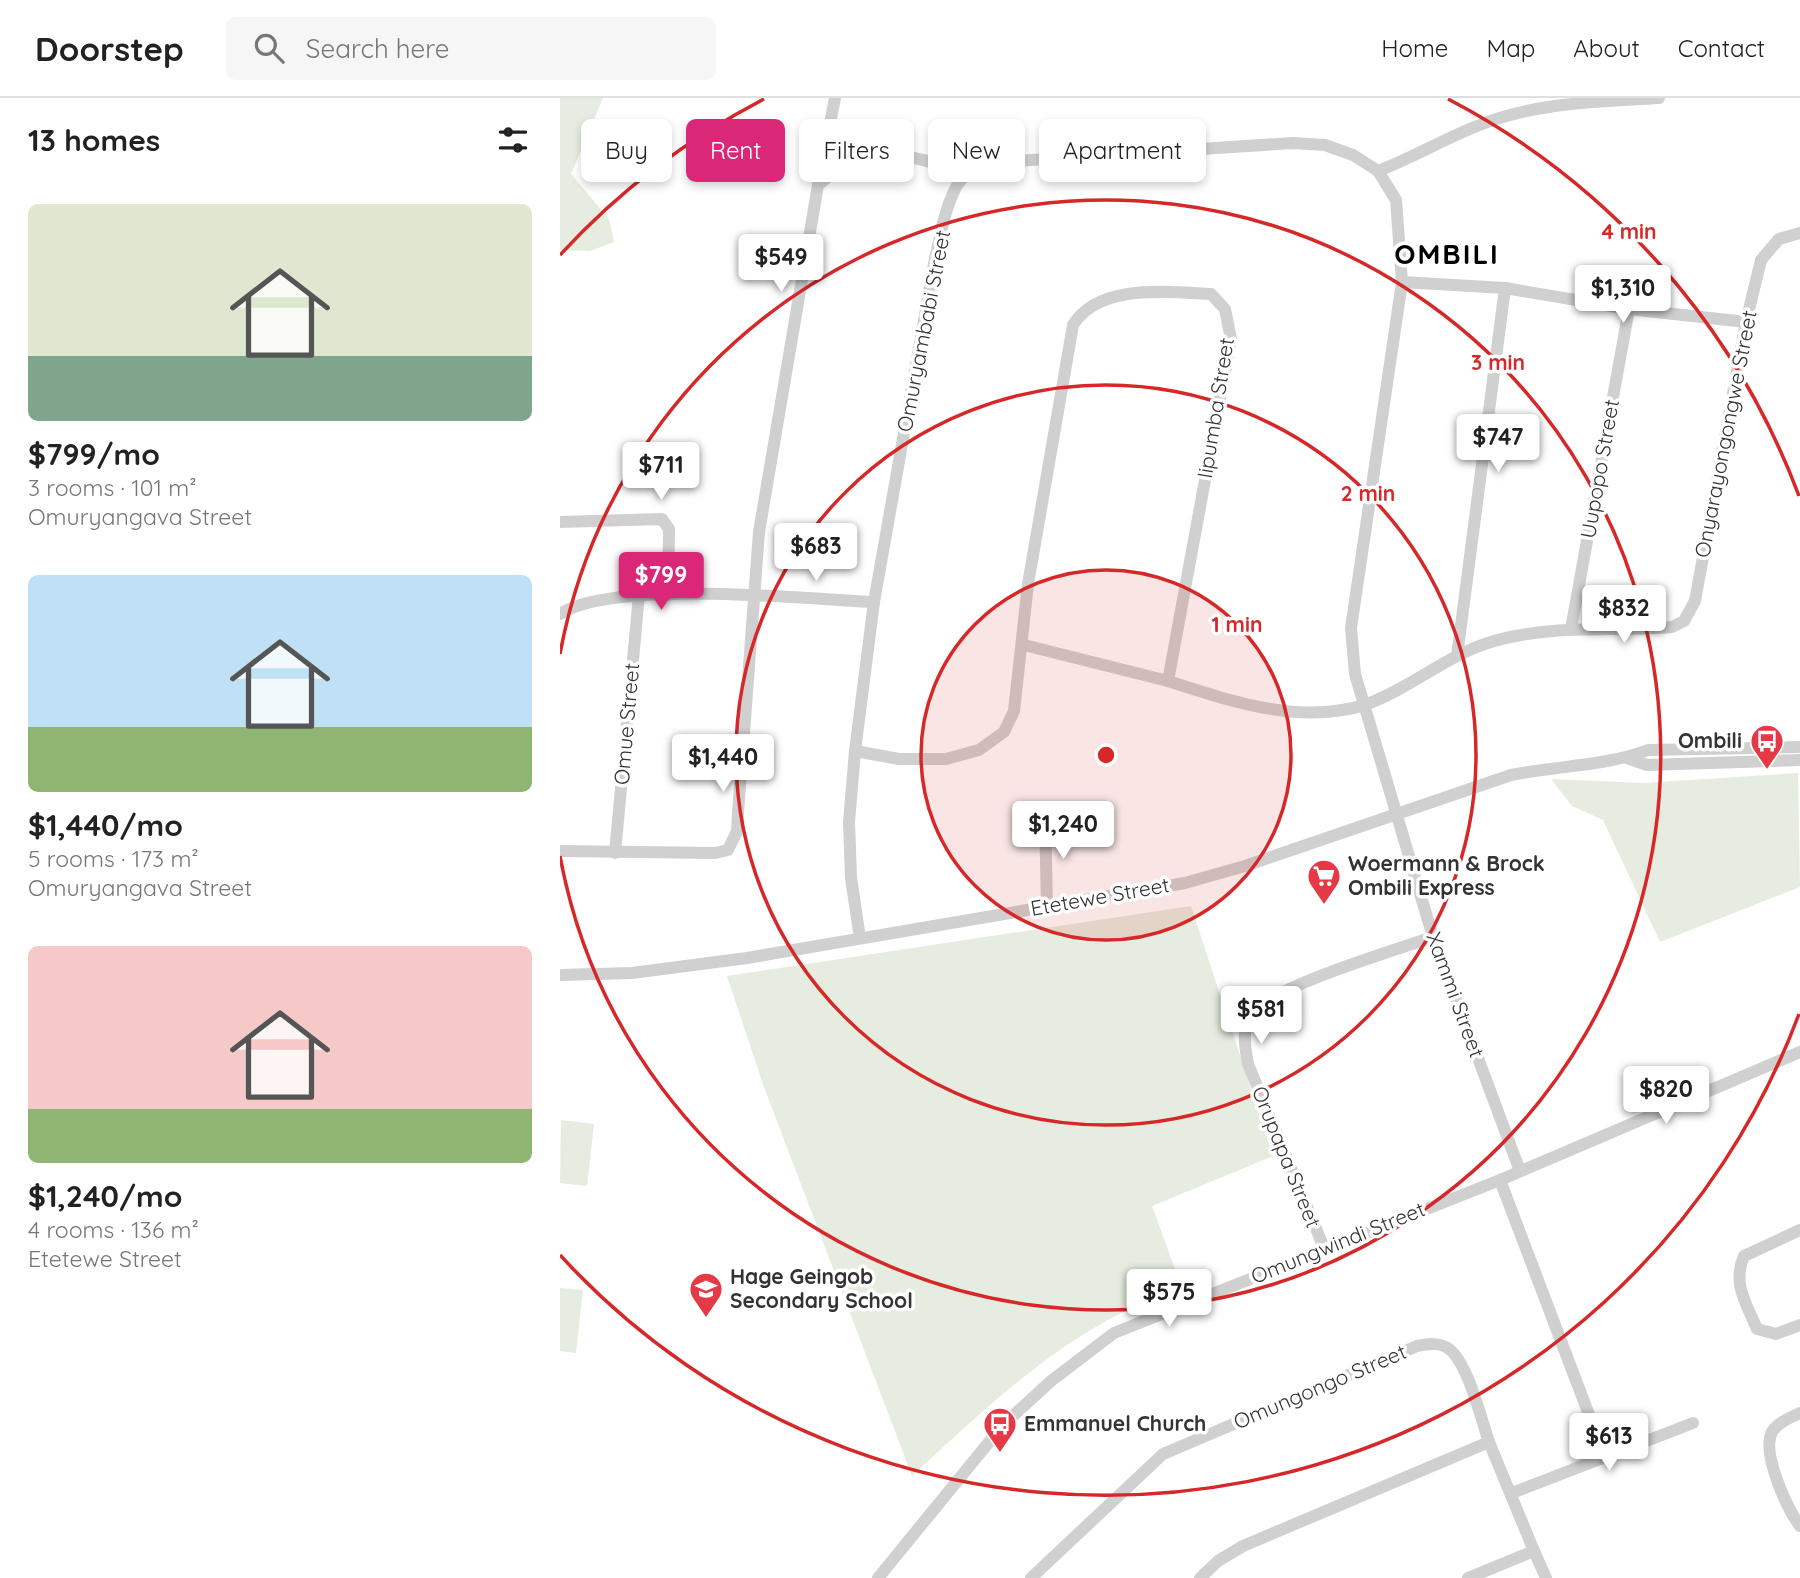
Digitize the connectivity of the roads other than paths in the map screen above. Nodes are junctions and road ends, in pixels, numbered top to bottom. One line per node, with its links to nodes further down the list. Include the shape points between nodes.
1 (835, 98): 7 (street)
2 (1659, 98): 5 (street, via 1541,107 1478,125)
3 (928, 160): 7 (street, via 882,158 849,163)
4 (1025, 160): 5 (street, via 1293,143 1339,149)
5 (1378, 171): 9 (street, via 1396,200)
6 (960, 182): 17 (street, Omuryambabi Street, via 934,264)
7 (818, 185): 16 (street, via 759,532)
8 (1800, 233): 12 (street, Onyarayongongwe Street, via 1779,239 1761,260)
9 (1402, 282): 10 (street); 23 (street, via 1351,628 1355,674)
10 (1505, 288): 11 (street); 21 (street)
11 (1629, 309): 12 (street); 19 (street, Uupopo Street)
12 (1746, 322): 19 (street, Onyarayongongwe Street, via 1695,601 1684,621 1672,627)
13 (560, 522): 15 (street, via 662,519 669,529)
14 (639, 595): 15 (street); 18 (street, via 583,603); 31 (street, Omue Street)
15 (668, 595): 16 (street)
16 (756, 597): 17 (street); 31 (street, via 734,840 728,850 715,853)
17 (874, 602): 25 (street, Omuryambabi Street)
18 (560, 614)
19 (1572, 629): 21 (street, Onyarayongongwe Street, via 1490,642)
20 (1024, 645): 22 (street); 22 (street, Iipumba Street, via 1030,572 1073,325 1080,314 1114,297 1157,292 1212,294 1225,309 1231,339); 25 (street, Iipumba Street, via 1014,710 992,743 946,759 899,759)
21 (1457, 656): 23 (street, Onyarayongongwe Street)
22 (1168, 681): 23 (street, Onyarayongongwe Street, via 1275,710 1316,712)
23 (1366, 704): 28 (street)
24 (1800, 747): 26 (street, Etetewe Street, via 1648,750)
25 (855, 751): 34 (street, Omuryambabi Street, via 849,822)
26 (1627, 758): 27 (street, Etetewe Street, via 1647,765); 28 (street, Etetewe Street, via 1511,775)
27 (1800, 760)
28 (1398, 815): 32 (street, Etetewe Street, via 1185,883); 33 (street, Xammi Street)
29 (1045, 817): 32 (street)
30 (560, 851): 31 (street)
31 (615, 853)
32 (1047, 906): 34 (street, Etetewe Street)
33 (1433, 937): 37 (street, Xammi Street); 40 (street, Orupapa Street, via 1293,987 1263,1001 1250,1015 1245,1034 1248,1064)
34 (860, 938): 35 (street, Etetewe Street, via 632,973)
35 (560, 975)
36 (1800, 1052): 37 (street, Omungwindi Street)
37 (1520, 1171): 38 (street, Omungwindi Street)
38 (1500, 1180): 40 (street, Omungwindi Street); 45 (street)
39 (1800, 1230): 41 (street, via 1744,1256 1737,1271 1756,1329 1776,1334)
40 (1324, 1248): 49 (street, Omungwindi Street, via 1114,1333 1079,1358 1003,1425)
41 (1800, 1325)
42 (1800, 1413): 47 (street, via 1773,1430 1768,1445 1791,1514)
43 (1693, 1423): 45 (street)
44 (1489, 1442): 46 (street, Omungongo Street); 51 (street, Omungongo Street, via 1455,1355 1438,1344 1417,1346 1163,1454); 52 (street, via 1243,1545)
45 (1605, 1457): 46 (street)
46 (1512, 1493): 48 (street, Omungongo Street)
47 (1800, 1527)
48 (1534, 1551): 53 (street); 54 (street, Omungongo Street)
49 (881, 1574): 50 (street)
50 (895, 1578)
51 (1031, 1578)
52 (1200, 1578)
53 (1468, 1578)
54 (1546, 1578)

